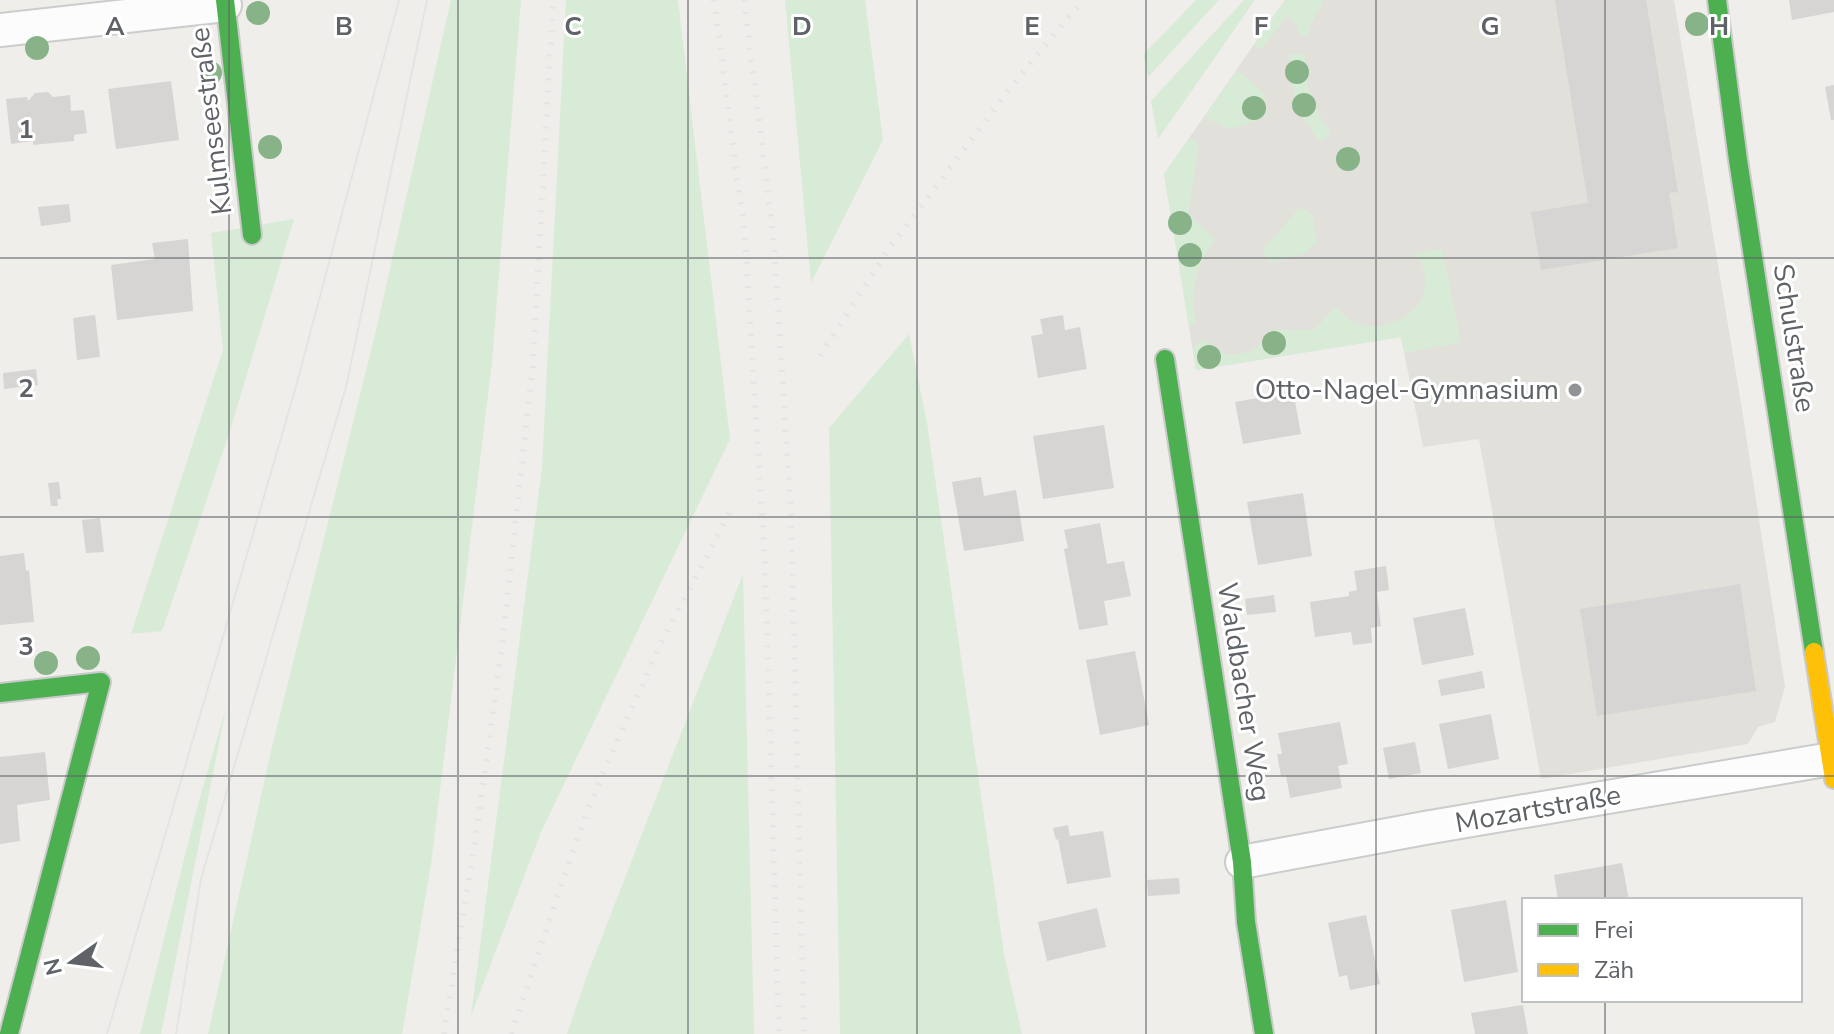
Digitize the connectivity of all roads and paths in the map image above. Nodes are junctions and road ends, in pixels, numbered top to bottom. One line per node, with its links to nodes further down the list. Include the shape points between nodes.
1 (1717, 0): 7 (street, Schulstraße)
2 (225, 3): 3 (street); 4 (street, Kulmseestraße)
3 (0, 30)
4 (252, 235)
5 (1165, 359): 8 (street, Waldbacher Weg)
6 (0, 693): 9 (street, via 101,682)
7 (1833, 766): 8 (street, Mozartstraße, via 1425,828)
8 (1242, 862): 10 (street, Waldbacher Weg)
9 (9, 1034)
10 (1264, 1034)

